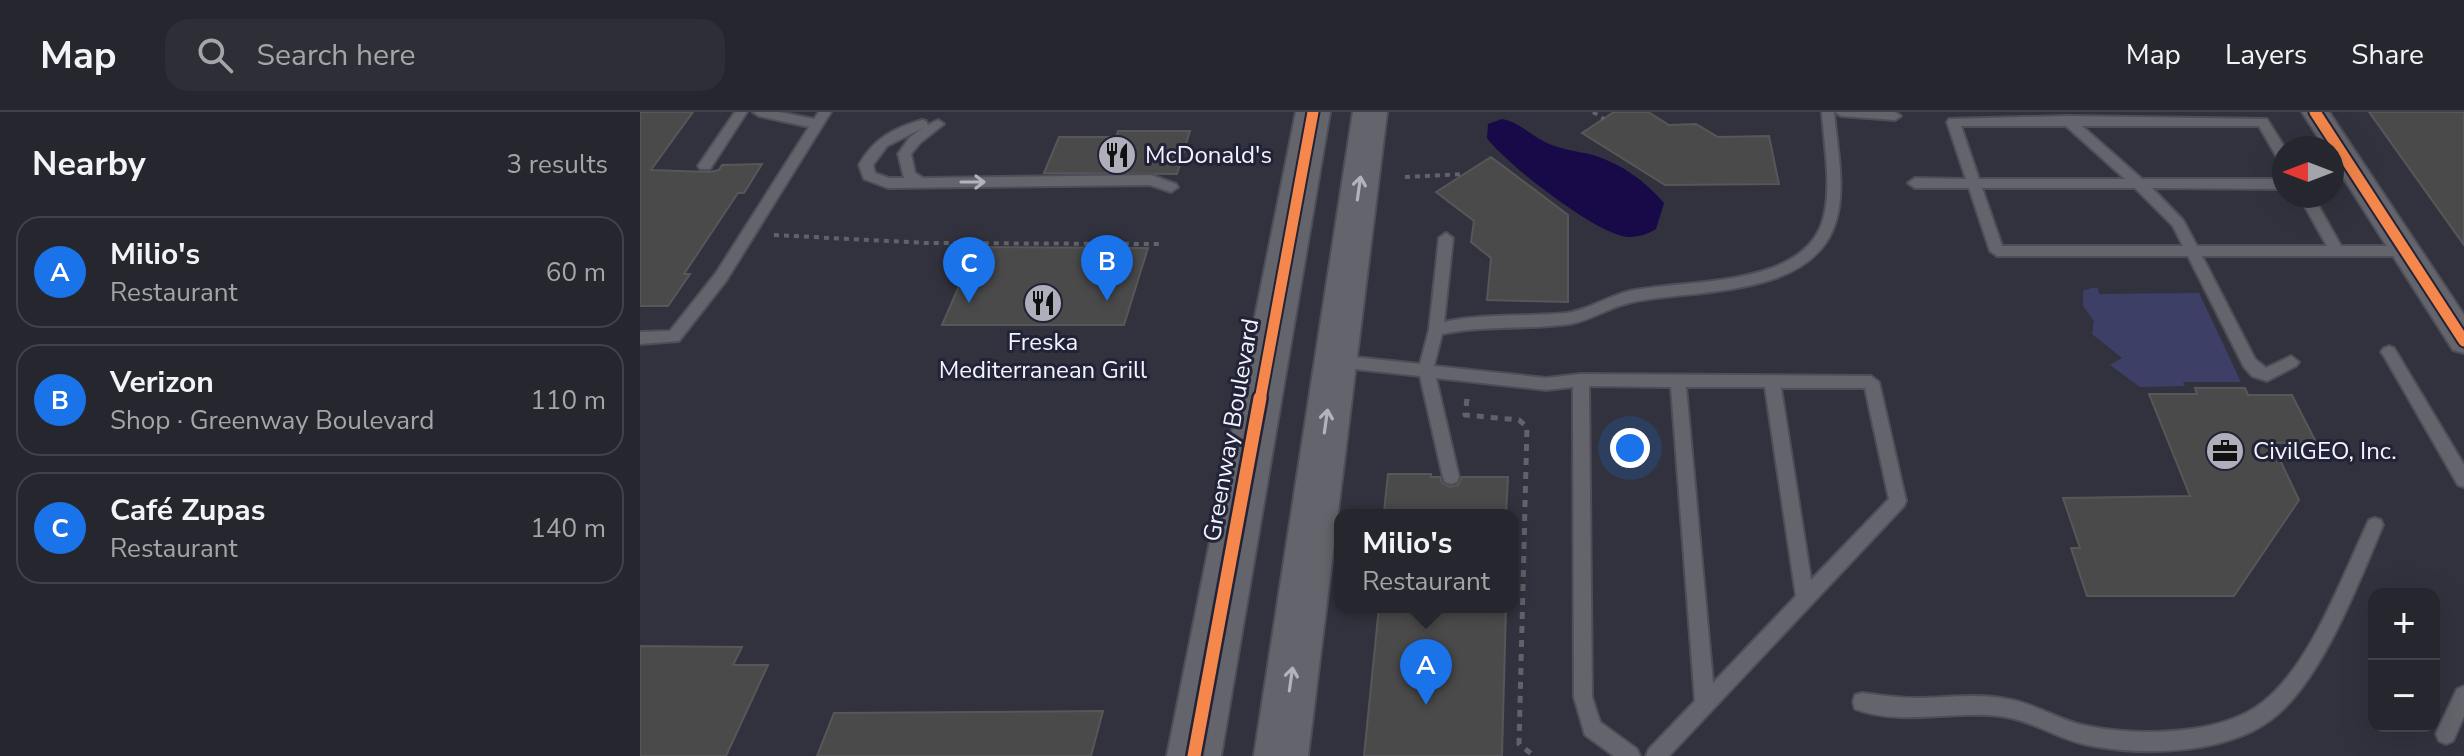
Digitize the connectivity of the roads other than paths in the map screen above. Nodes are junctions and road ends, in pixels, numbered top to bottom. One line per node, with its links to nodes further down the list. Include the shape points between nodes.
1 (741, 112): 15 (lane)
2 (759, 112): 10 (lane)
3 (1313, 112): 45 (street, Greenway Boulevard)
4 (1370, 112): 31 (street, one-way to 4)
5 (1828, 112): 27 (lane, via 1827,228 1798,263 1772,275 1626,297 1575,317 1462,323)
6 (1841, 112): 9 (lane)
7 (2056, 112): 11 (lane)
8 (2315, 112): 26 (street)
9 (1895, 116)
10 (821, 118): 28 (lane, via 721,277 674,337)
11 (2069, 121): 14 (lane, via 2263,122); 18 (lane, via 1953,122); 19 (lane)
12 (922, 124): 16 (lane, via 883,140 866,165 875,180)
13 (938, 124): 16 (lane, via 904,154 904,166)
14 (2272, 137)
15 (705, 166)
16 (919, 182): 21 (lane, one-way to 21, via 1151,180)
17 (1915, 183): 18 (lane)
18 (1973, 184): 19 (lane); 24 (lane, via 1997,251)
19 (2138, 184): 20 (lane); 24 (lane, via 2178,223)
20 (2272, 184)
21 (1171, 187)
22 (2313, 208): 25 (lane)
23 (1446, 238): 27 (lane)
24 (2194, 251): 25 (lane); 32 (lane, via 2257,372 2267,375)
25 (2337, 251): 26 (lane)
26 (2406, 251): 29 (street)
27 (1436, 330): 33 (lane)
28 (640, 338)
29 (2464, 341)
30 (2389, 352): 38 (lane)
31 (1335, 361): 33 (lane); 46 (street, one-way to 31)
32 (2291, 362)
33 (1426, 369): 34 (lane, via 1546,384); 37 (lane)
34 (1581, 380): 35 (lane); 47 (lane, via 1583,697 1592,728)
35 (1678, 380): 36 (lane); 43 (lane)
36 (1772, 381): 40 (lane); 40 (lane, via 1871,382 1898,501)
37 (1451, 477)
38 (2464, 480)
39 (2375, 525): 42 (lane, via 2300,674 2270,709 2238,727 2196,737 2131,742 2084,736 2007,708)
40 (1805, 599): 43 (lane)
41 (2464, 695): 44 (lane)
42 (1862, 702)
43 (1705, 705): 48 (lane)
44 (2446, 734)
45 (1194, 756)
46 (1281, 756)
47 (1630, 756)
48 (1656, 756)

